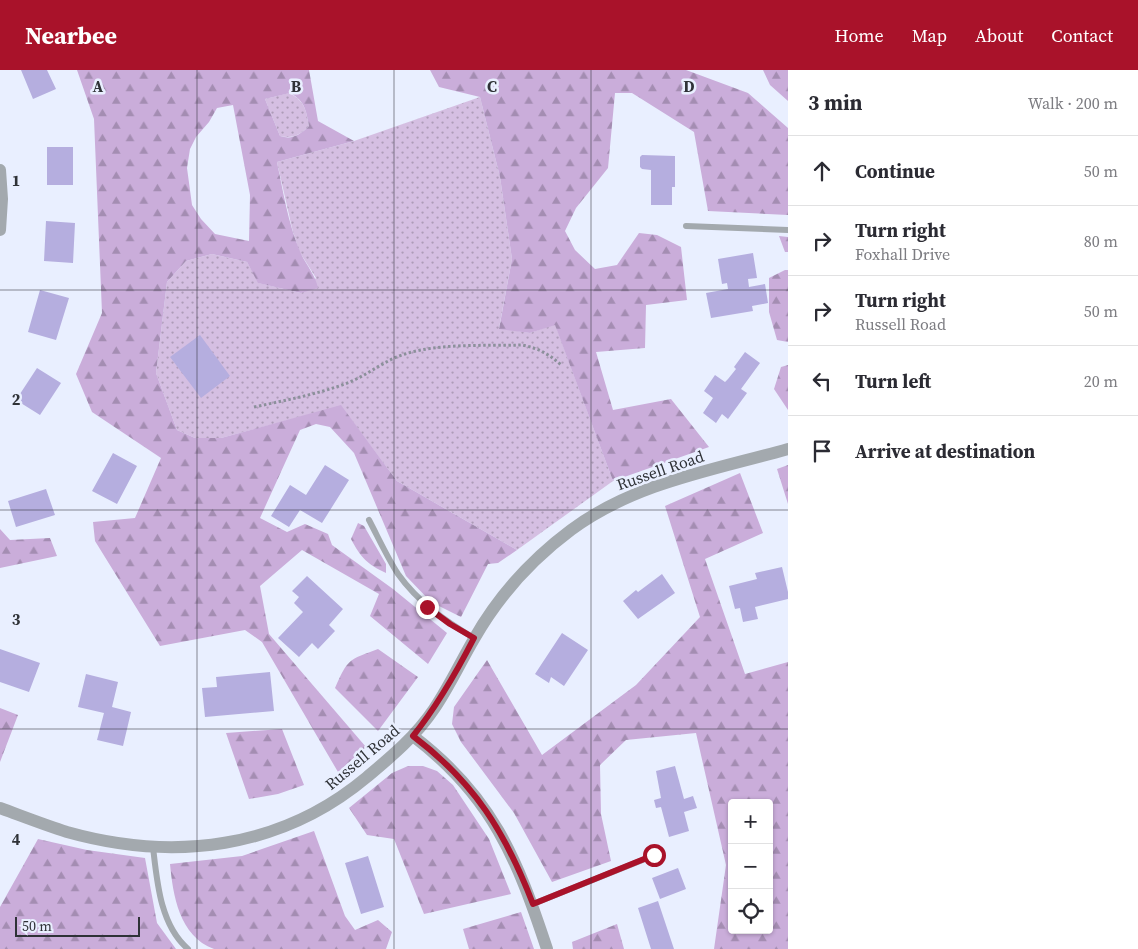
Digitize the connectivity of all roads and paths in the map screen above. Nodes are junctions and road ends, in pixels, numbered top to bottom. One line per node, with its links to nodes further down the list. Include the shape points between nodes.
1 (0, 170): 3 (street)
2 (686, 226): 4 (lane)
3 (0, 230)
4 (788, 230)
5 (560, 365): 6 (path, via 549,355 522,345 425,349 404,354 353,381 322,392)
6 (254, 407)
7 (788, 449): 9 (street, Russell Road, via 671,481 602,508 541,555 509,589)
8 (369, 520): 9 (lane, via 397,573 408,586 427,607)
9 (474, 638): 10 (street, Russell Road, via 446,691)
10 (413, 736): 12 (street, Russell Road, via 357,786 298,821 240,841 212,846); 14 (street, via 454,770 476,795 505,840)
11 (0, 808): 12 (street, Russell Road, via 66,832)
12 (153, 847): 15 (lane, via 167,916 173,931)
13 (654, 855): 14 (lane)
14 (533, 904): 16 (street)
15 (188, 949)
16 (547, 949)

